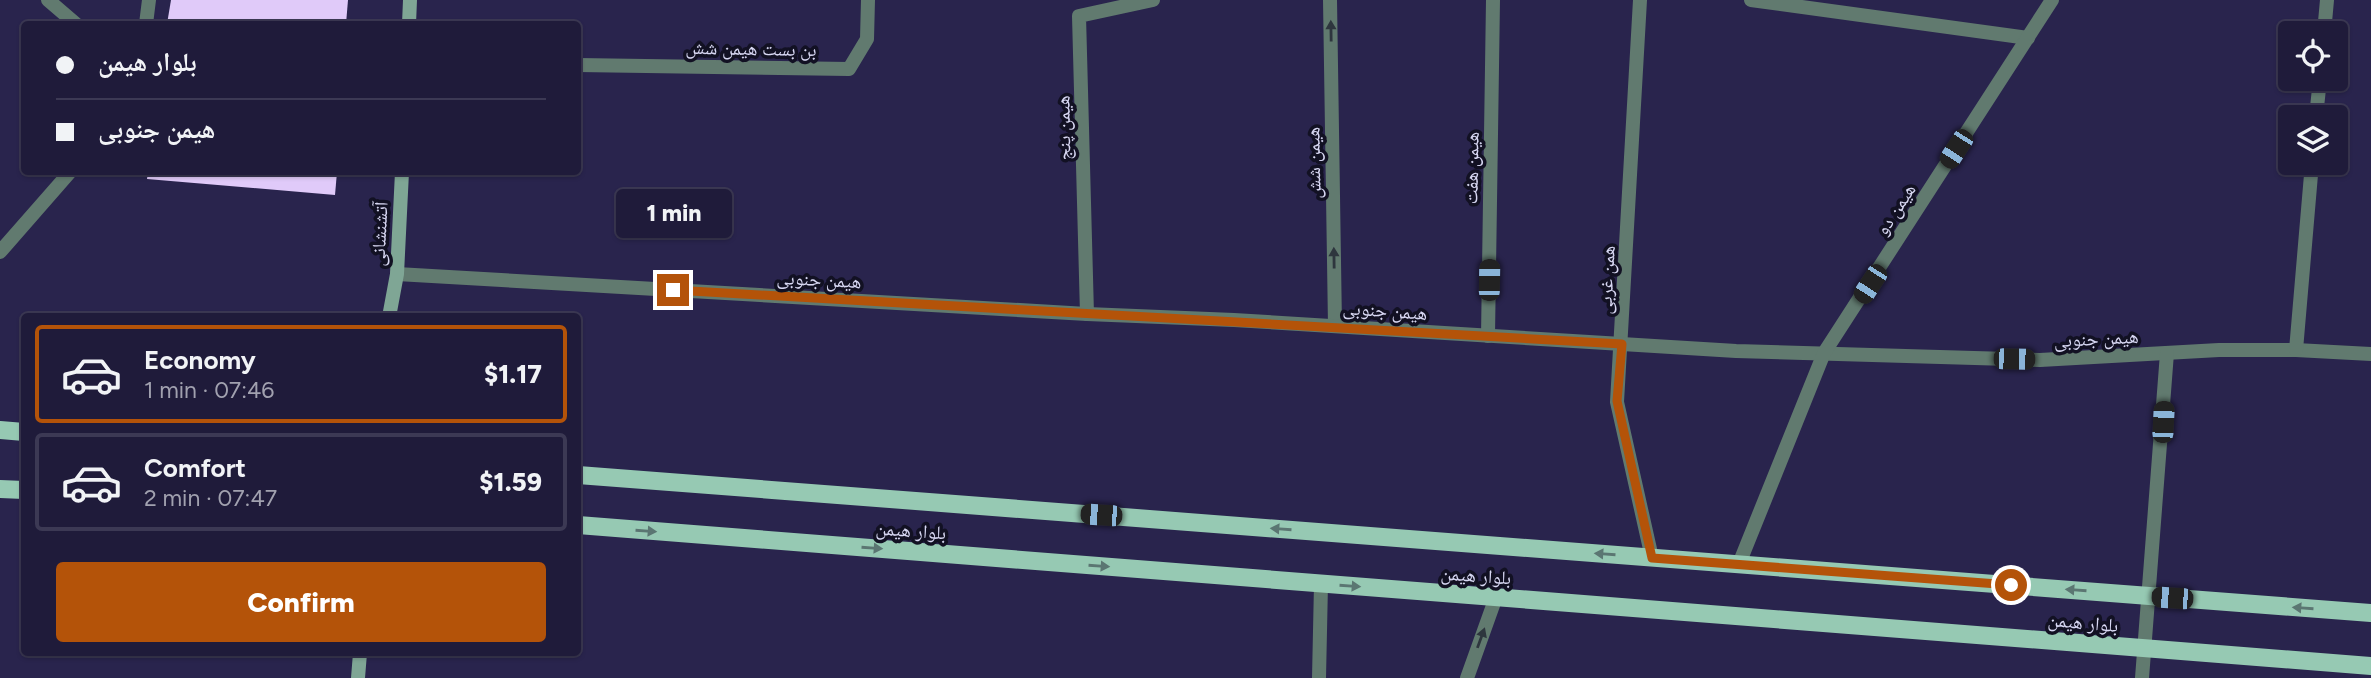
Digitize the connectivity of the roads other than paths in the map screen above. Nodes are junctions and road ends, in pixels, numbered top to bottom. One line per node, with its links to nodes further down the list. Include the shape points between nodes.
1 (48, 0): 12 (street)
2 (149, 0): 13 (street)
3 (410, 0): 14 (street)
4 (868, 0): 17 (street, بن بست هیمن شش, via 867,39 849,69)
5 (1153, 0): 26 (street, هیمن پنج, via 1079,16)
6 (1330, 0): 27 (street, هیمن شش, one-way to 6)
7 (1493, 0): 28 (street, هیمن هفت)
8 (1640, 0): 29 (street, همن غربی)
9 (1751, 0): 16 (street)
10 (2052, 0): 16 (street, هیمن دو)
11 (2327, 0): 15 (street)
12 (72, 21)
13 (146, 21)
14 (409, 21)
15 (2325, 21)
16 (2028, 38): 32 (street, هیمن دو)
17 (581, 65)
18 (67, 175): 21 (street)
19 (402, 175): 22 (street, آتشنشانی)
20 (2311, 175): 30 (street)
21 (0, 252)
22 (397, 274): 23 (street, آتشنشانی); 26 (street, هیمن جنوبی)
23 (393, 298): 24 (street, آتشنشانی); 25 (street, آتشنشانی)
24 (390, 313)
25 (395, 313)
26 (1087, 314): 27 (street, هیمن جنوبی)
27 (1335, 326): 28 (street, هیمن جنوبی)
28 (1488, 336): 29 (street, هیمن جنوبی)
29 (1622, 344): 32 (street, هیمن جنوبی); 40 (street, همن غربی, via 1617,401)
30 (2295, 350): 31 (street, هیمن جنوبی); 33 (street, هیمن جنوبی)
31 (2167, 353): 32 (street, هیمن جنوبی, via 2040,360); 43 (street)
32 (1824, 354): 41 (street, هیمن دو)
33 (2371, 354)
34 (0, 430): 35 (main road)
35 (21, 432)
36 (581, 475): 40 (main road, بلوار هیمن, one-way to 36)
37 (0, 489): 38 (main road)
38 (21, 491)
39 (581, 525): 42 (main road, بلوار هیمن, one-way to 42)
40 (1652, 558): 41 (main road, بلوار هیمن)
41 (1739, 564): 43 (main road, بلوار هیمن, one-way to 41)
42 (1321, 584): 44 (main road, بلوار هیمن, one-way to 44); 50 (street)
43 (2147, 596): 45 (main road, بلوار هیمن, one-way to 43); 46 (street)
44 (1496, 597): 46 (main road, بلوار هیمن); 51 (street, one-way to 44)
45 (2371, 613)
46 (2144, 648): 48 (main road, بلوار هیمن); 52 (street)
47 (360, 656): 49 (street)
48 (2371, 666)
49 (358, 678)
50 (1319, 678)
51 (1467, 678)
52 (2142, 678)

